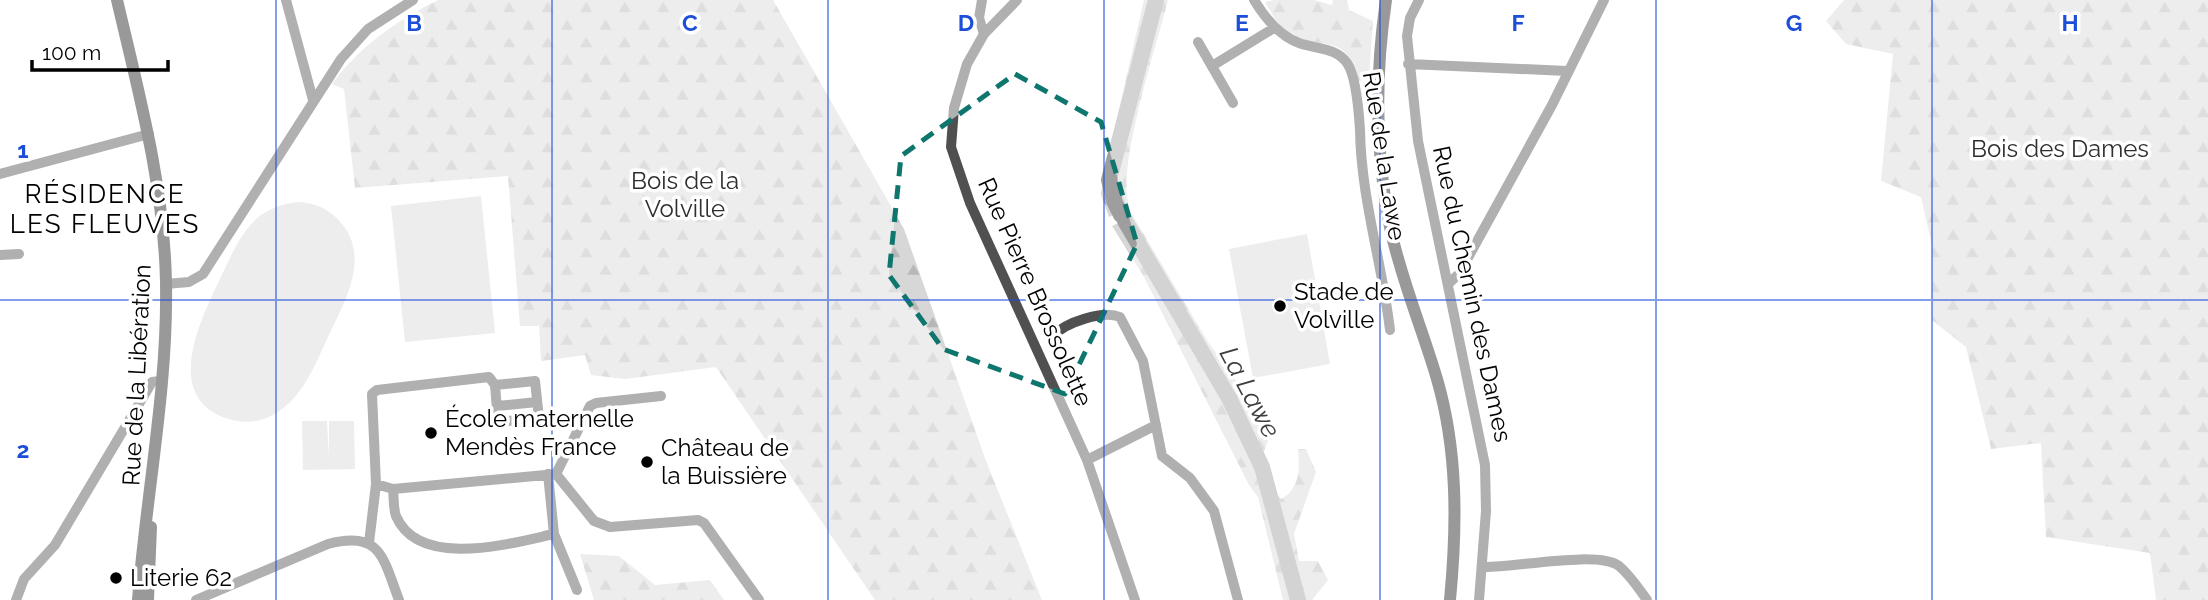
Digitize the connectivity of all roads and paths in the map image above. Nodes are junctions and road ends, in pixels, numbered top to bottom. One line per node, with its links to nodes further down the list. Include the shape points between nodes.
1 (117, 0): 18 (main road, Rue de la Libération)
2 (286, 0): 16 (street)
3 (413, 0): 16 (street, via 368,29)
4 (982, 0): 11 (street, via 979,18)
5 (1017, 0): 11 (street, Rue Pierre Brossolette)
6 (1254, 0): 10 (street, Rue de la Lawe)
7 (1386, 0): 49 (main road, via 1378,60 1377,125 1392,236 1449,432 1456,528)
8 (1419, 0): 13 (street, Rue du Chemin des Dames, via 1408,24)
9 (1604, 0): 15 (street)
10 (1274, 27): 14 (street); 24 (street, Rue de la Lawe, via 1297,43 1326,49 1349,66 1359,114 1367,213 1384,275)
11 (984, 34): 32 (street, Rue Pierre Brossolette, via 967,64 954,108 951,147 965,193)
12 (1198, 42): 14 (street)
13 (1408, 64): 15 (street); 22 (street, Rue du Chemin des Dames)
14 (1212, 66): 17 (street)
15 (1567, 71): 22 (street, via 1459,274)
16 (313, 100): 23 (street, via 203,274 189,282)
17 (1233, 103)
18 (149, 134): 19 (street); 23 (main road, Rue de la Libération, via 161,204)
19 (0, 174)
20 (19, 254): 21 (street)
21 (0, 255)
22 (1449, 283): 39 (street, Rue du Chemin des Dames, via 1485,465)
23 (166, 284): 26 (main road, Rue de la Libération)
24 (1390, 330)
25 (1052, 335): 31 (street, via 1060,328 1110,313 1120,317 1143,361)
26 (160, 381): 36 (main road, Rue de la Libération); 41 (street, via 152,382 55,545 24,579)
27 (492, 381): 29 (street, via 536,381); 30 (street); 34 (street, via 372,394)
28 (661, 396): 33 (street, via 590,406)
29 (537, 402): 30 (street); 30 (street, via 539,418 498,422)
30 (497, 406)
31 (1156, 425): 32 (street); 48 (street, via 1166,462 1190,478 1214,511)
32 (1087, 460): 47 (street, Rue Pierre Brossolette)
33 (552, 474): 35 (street); 37 (street); 46 (street, via 594,521 610,527 704,523)
34 (376, 484): 35 (street); 38 (street)
35 (393, 489): 37 (street, via 395,514 420,541 469,551)
36 (150, 506): 42 (main road, Rue de la Libération); 43 (main road, Rue de la Libération)
37 (554, 534): 40 (street)
38 (369, 543): 44 (street, via 350,538 328,544); 45 (street, via 383,557)
39 (1483, 567): 50 (street, Rue du Chemin des Dames); 51 (street, via 1571,559 1609,561)
40 (577, 590)
41 (16, 600)
42 (138, 600)
43 (148, 600)
44 (196, 600)
45 (398, 600)
46 (759, 600)
47 (1135, 600)
48 (1238, 600)
49 (1450, 600)
50 (1479, 600)
51 (1647, 600)

